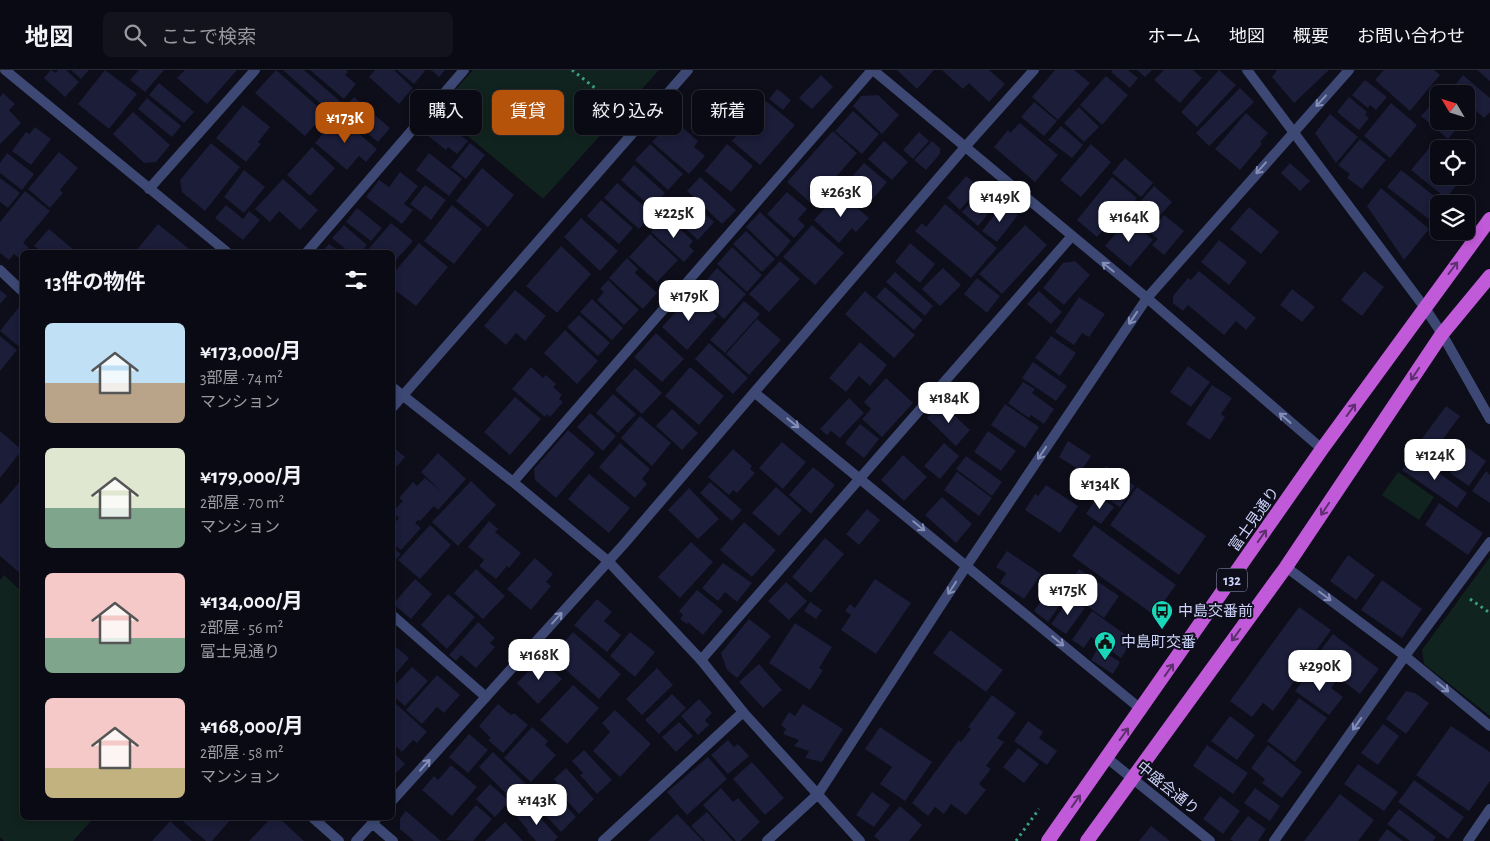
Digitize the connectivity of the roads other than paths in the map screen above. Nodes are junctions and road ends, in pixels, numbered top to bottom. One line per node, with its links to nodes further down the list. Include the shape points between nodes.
1 (5, 70): 11 (street)
2 (255, 70): 11 (street)
3 (464, 70): 15 (street)
4 (688, 70): 24 (street)
5 (873, 70): 10 (street); 29 (street)
6 (1034, 70): 10 (street)
7 (1247, 70): 9 (street)
8 (1349, 70): 9 (street, one-way to 9)
9 (1293, 132): 19 (street, one-way to 19); 20 (street)
10 (964, 147): 13 (street); 23 (street)
11 (149, 189): 14 (street)
12 (1490, 219): 20 (highway, 富士見通り / 132, one-way to 12)
13 (1071, 237): 19 (street, one-way to 13); 28 (street)
14 (225, 250)
15 (309, 250)
16 (0, 270): 18 (street)
17 (1490, 276): 21 (highway, 132)
18 (20, 289)
19 (1147, 298): 27 (street, one-way to 19); 32 (street, one-way to 32)
20 (1425, 308): 21 (street); 27 (highway, 富士見通り / 132, one-way to 20)
21 (1442, 334): 26 (street); 33 (highway, 132, one-way to 33)
22 (395, 389): 24 (street)
23 (755, 393): 28 (street, one-way to 28); 31 (street)
24 (403, 396): 25 (street); 29 (street)
25 (395, 405)
26 (1490, 418)
27 (1322, 449): 38 (highway, 富士見通り / 132, one-way to 27)
28 (860, 478): 32 (street, one-way to 32); 36 (street)
29 (513, 482): 31 (street)
30 (1490, 542): 35 (street)
31 (608, 562): 36 (street); 37 (street, one-way to 31)
32 (967, 565): 38 (street, one-way to 38); 43 (street, one-way to 43)
33 (1286, 567): 35 (street, one-way to 35); 42 (highway, 132, one-way to 42)
34 (395, 618): 37 (street)
35 (1405, 656): 40 (street, one-way to 40); 57 (street, one-way to 57)
36 (701, 660): 39 (street)
37 (486, 696): 44 (street, one-way to 37)
38 (1142, 710): 41 (highway, 富士見通り / 132, one-way to 38)
39 (743, 712): 43 (street); 51 (street)
40 (1490, 726)
41 (1107, 758): 42 (street, 中盛会通り); 54 (highway, 富士見通り / 132, one-way to 41)
42 (1132, 778): 55 (highway, 132); 56 (street, 中盛会通り)
43 (818, 794): 52 (street); 53 (street)
44 (395, 798)
45 (1490, 809): 58 (street)
46 (315, 820): 48 (street)
47 (375, 820): 49 (street); 50 (street)
48 (339, 841)
49 (356, 841)
50 (393, 841)
51 (603, 841)
52 (767, 841)
53 (860, 841)
54 (1048, 841)
55 (1088, 841)
56 (1210, 841)
57 (1274, 841)
58 (1468, 841)

